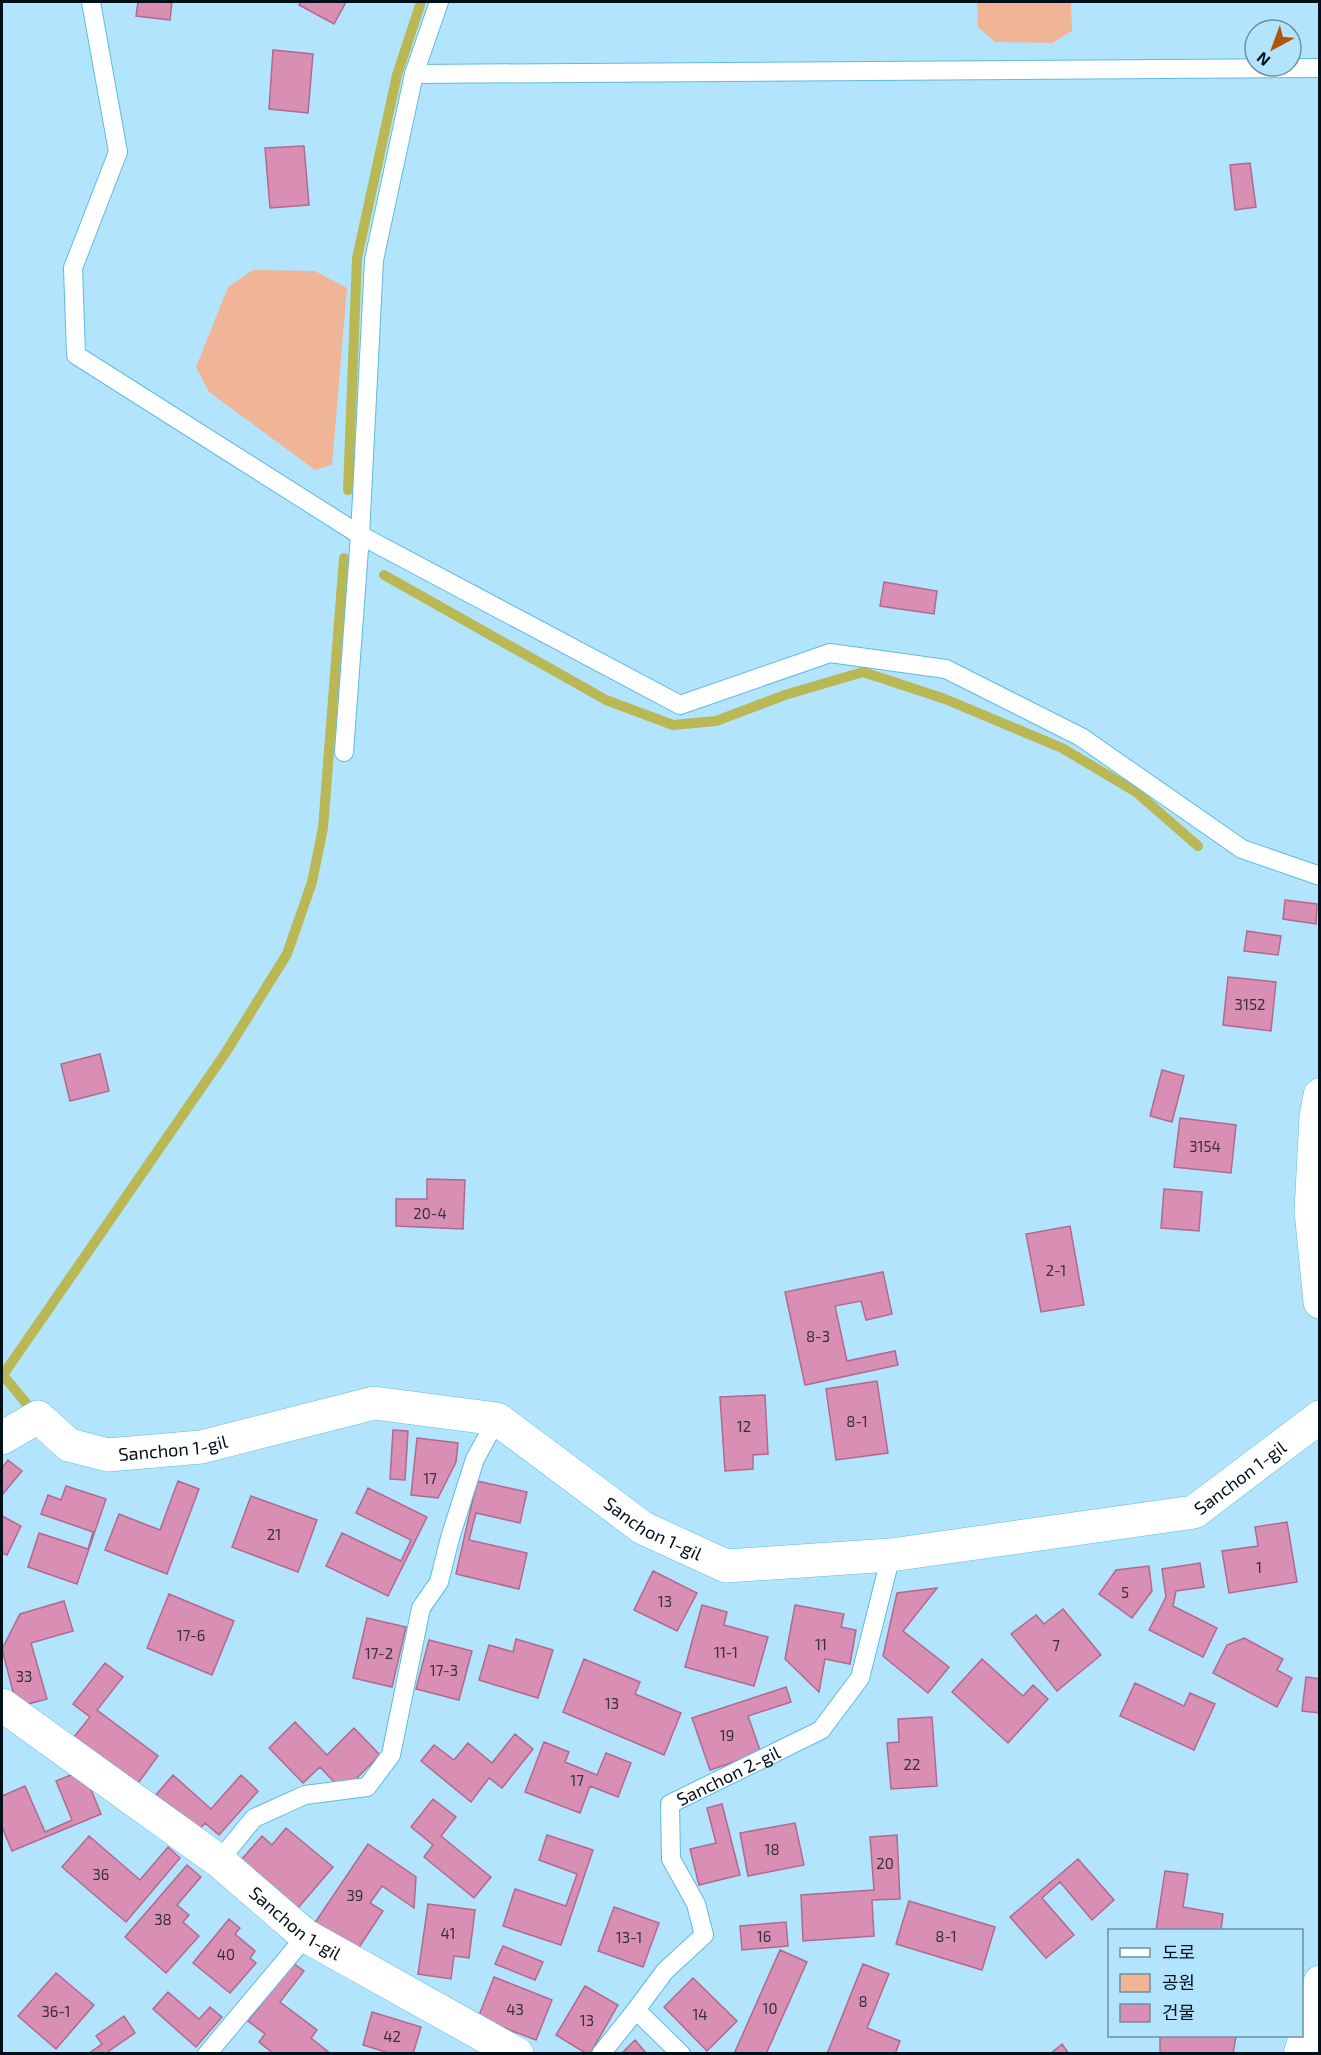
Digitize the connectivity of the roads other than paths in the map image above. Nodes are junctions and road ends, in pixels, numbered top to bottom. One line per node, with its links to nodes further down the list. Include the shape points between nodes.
1 (91, 2): 5 (lane, via 118,152 73,268 75,355)
2 (439, 2): 4 (lane)
3 (1320, 68): 4 (lane)
4 (414, 74): 5 (lane, via 374,260)
5 (360, 535): 6 (lane); 7 (lane, via 680,705 830,653 946,669 1081,737 1242,849)
6 (344, 752)
7 (1320, 876)
8 (1320, 1095): 9 (street, via 1311,1211)
9 (1320, 1302)
10 (1320, 1417): 13 (street, Sanchon 1-gil, via 1194,1512)
11 (497, 1419): 12 (street, Sanchon 1-gil, via 374,1402 201,1447 108,1455 69,1446 38,1417); 13 (street, Sanchon 1-gil, via 643,1528 726,1566); 15 (lane, via 475,1459 439,1582 421,1608 391,1755 367,1787 305,1794 254,1818)
12 (2, 1438)
13 (891, 1555): 18 (lane, Sanchon 2-gil, via 860,1678 821,1730 670,1804 671,1859 696,1904 704,1935 665,1971)
14 (5, 1715): 15 (street, Sanchon 1-gil)
15 (219, 1861): 16 (street, Sanchon 1-gil)
16 (306, 1936): 20 (lane); 21 (street, Sanchon 1-gil)
17 (1318, 1991): 19 (street); 24 (street)
18 (636, 2010): 22 (lane); 23 (lane)
19 (1320, 2032)
20 (207, 2054)
21 (517, 2054)
22 (601, 2054)
23 (681, 2054)
24 (1300, 2054)

